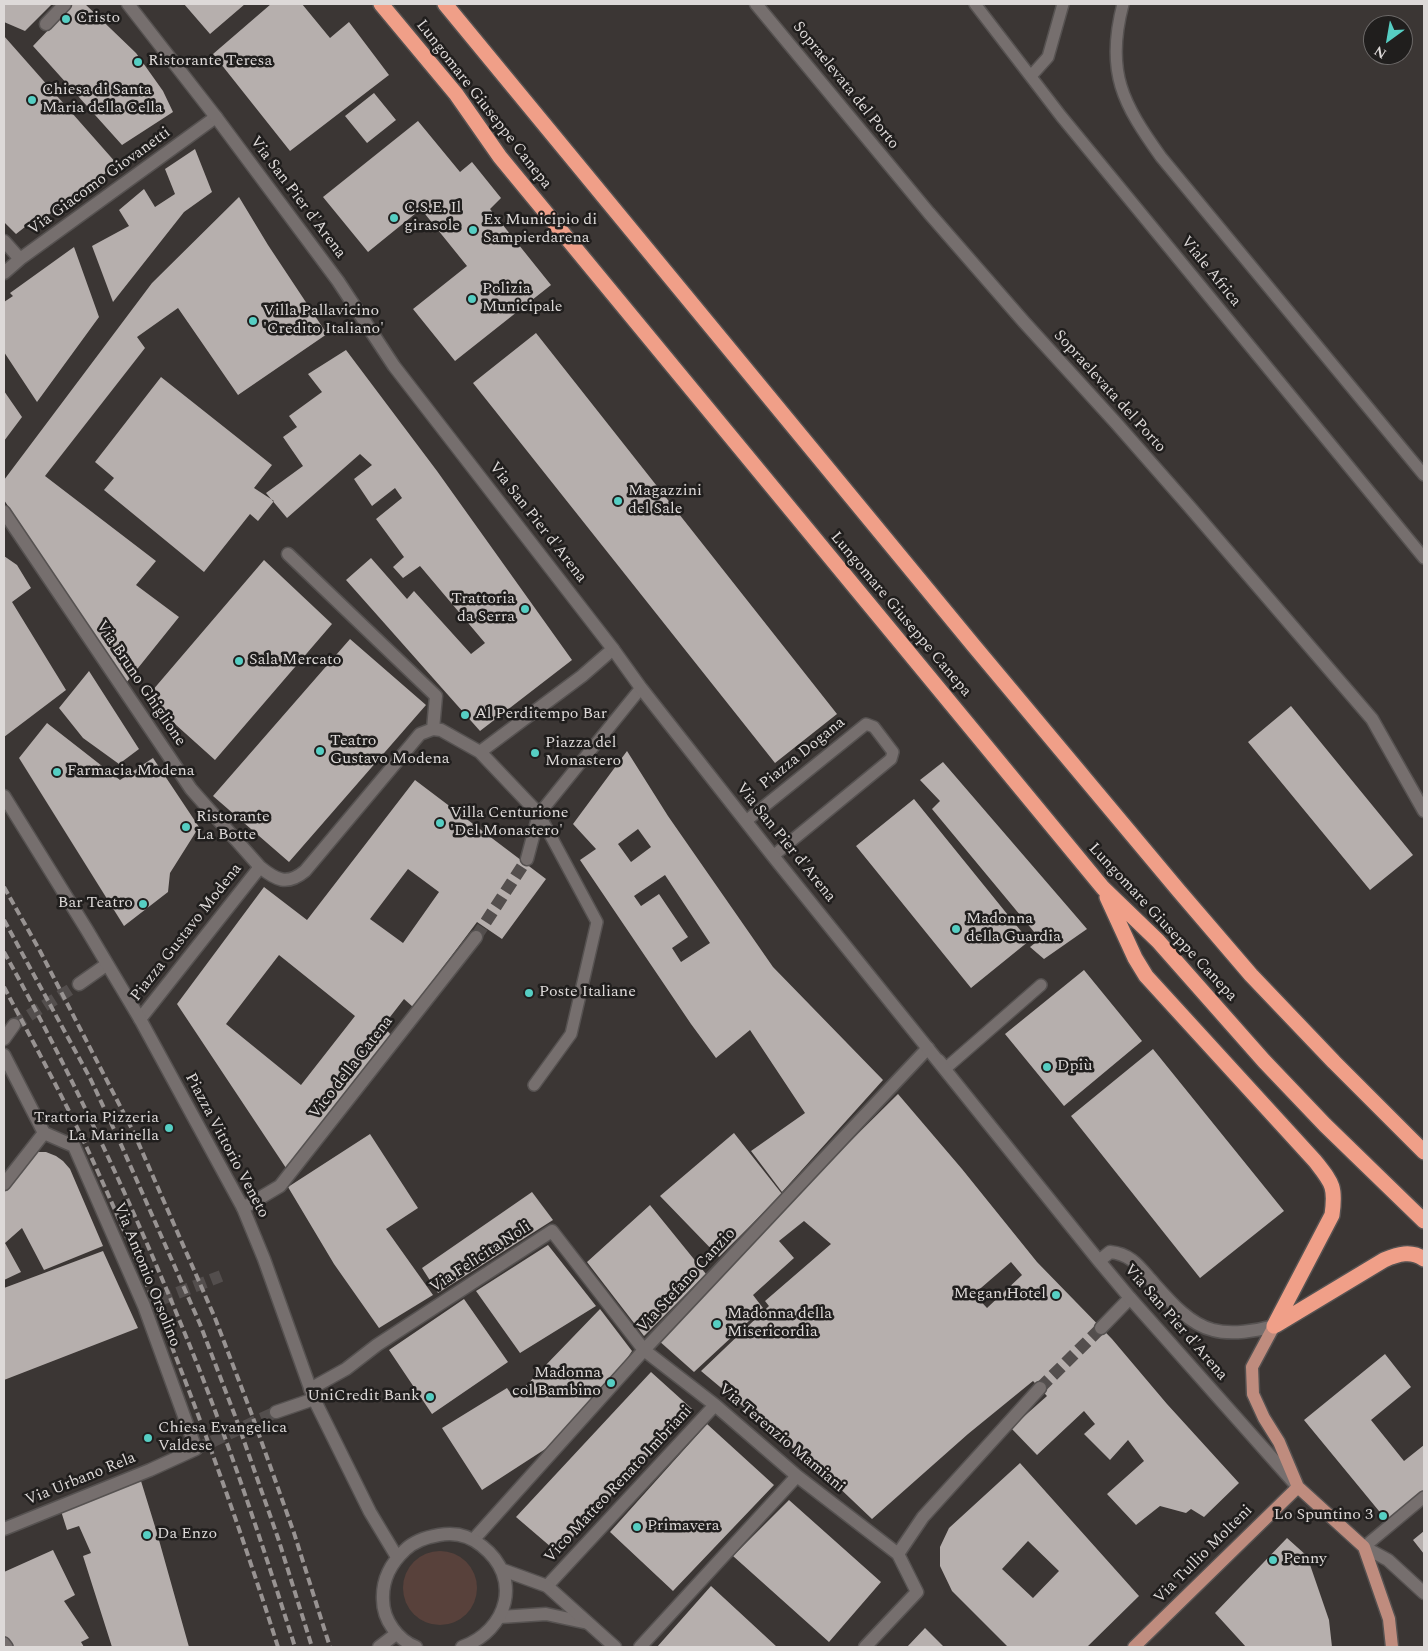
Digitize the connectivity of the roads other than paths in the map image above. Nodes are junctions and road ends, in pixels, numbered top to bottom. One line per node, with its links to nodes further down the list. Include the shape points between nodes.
1 (65, 4): 9 (street)
2 (381, 4): 30 (highway, Lungomare Giuseppe Canepa, via 456,94 500,158)
3 (445, 4): 42 (highway, Lungomare Giuseppe Canepa, via 1179,891 1251,975)
4 (756, 4): 24 (street, Sopraelevata del Porto, via 929,213 1116,422 1372,719)
5 (975, 4): 10 (lane, Viale Africa)
6 (1063, 4): 10 (lane, via 1048,57)
7 (1122, 4): 15 (lane, via 1115,49 1117,74 1124,99 1138,125 1173,172)
8 (133, 5): 11 (street, Via San Pier d'Arena)
9 (46, 24)
10 (1030, 76): 18 (lane, Viale Africa)
11 (216, 117): 13 (street, Via Giacomo Giovanetti); 19 (street, Via San Pier d'Arena, via 338,280 394,366)
12 (4, 240): 13 (street)
13 (20, 259): 14 (street, Via Giacomo Giovanetti)
14 (4, 273)
15 (1424, 475)
16 (4, 512): 29 (street, Via Bruno Ghiglione, via 191,789)
17 (288, 554): 21 (street, via 436,696)
18 (1424, 558)
19 (613, 649): 20 (street, Via San Pier d'Arena); 22 (street)
20 (642, 688): 25 (lane); 26 (street, Via San Pier d'Arena)
21 (434, 729): 22 (street); 29 (street, Via Bruno Ghiglione, via 420,734 299,876 279,879)
22 (480, 752): 25 (street)
23 (4, 796): 32 (street, Piazza Vittorio Veneto)
24 (1424, 811)
25 (539, 814): 28 (street); 40 (lane, via 597,922 571,1034)
26 (746, 821): 27 (street, Via San Pier d'Arena); 27 (lane, Piazza Dogana, via 866,724 874,727 893,752 890,760)
27 (773, 856): 38 (street, Via San Pier d'Arena)
28 (527, 859)
29 (260, 867): 35 (street, Piazza Gustavo Modena)
30 (1104, 888): 45 (highway, Lungomare Giuseppe Canepa, via 1158,941 1325,1125); 49 (highway, via 1146,976 1331,1182 1334,1197 1332,1215)
31 (476, 937): 44 (street, Vico della Catena, via 280,1186)
32 (106, 964): 33 (street); 35 (street, Piazza Vittorio Veneto)
33 (79, 984)
34 (1041, 985): 38 (lane, Via San Pier d'Arena, via 946,1068)
35 (140, 1019): 44 (street, Piazza Vittorio Veneto)
36 (14, 1025): 37 (street)
37 (4, 1039)
38 (928, 1048): 47 (street, Via San Pier d'Arena); 51 (street, Via Stefano Canzio)
39 (4, 1055): 41 (street)
40 (534, 1085)
41 (44, 1133): 43 (street); 56 (street, Via Antonio Orsolino, via 74,1146 144,1306)
42 (1424, 1152)
43 (4, 1184)
44 (243, 1208): 53 (street, Piazza Vittorio Veneto)
45 (1424, 1221)
46 (1424, 1259): 49 (highway, via 1419,1255 1400,1253 1384,1260)
47 (1099, 1260): 48 (street, Via San Pier d'Arena); 49 (street, via 1110,1252 1121,1253 1134,1261 1194,1322 1213,1330 1231,1332)
48 (1130, 1298): 50 (street); 58 (street, Via San Pier d'Arena)
49 (1274, 1326): 58 (main road, via 1252,1367 1253,1394)
50 (1101, 1328)
51 (644, 1350): 53 (street, Via Felicita Noli, via 552,1232 377,1345); 54 (street, Via Terenzio Mamiani); 61 (street, Via Stefano Canzio)
52 (1040, 1388): 63 (street, via 923,1517)
53 (312, 1394): 55 (street); 64 (street, Piazza Vittorio Veneto, via 370,1512)
54 (715, 1405): 57 (street, Via Terenzio Mamiani); 66 (street, Vico Matteo Renato Imbriani)
55 (276, 1412)
56 (196, 1449): 60 (street, Via Urbano Rela)
57 (797, 1476): 63 (street, Via Terenzio Mamiani); 77 (street)
58 (1298, 1486): 62 (main road, Via San Pier d'Arena); 79 (main road, Via Tullio Molteni)
59 (1424, 1497): 62 (lane)
60 (4, 1529)
61 (474, 1539): 64 (street, via 449,1533 434,1536 420,1540); 65 (street, via 492,1554)
62 (1364, 1547): 67 (street, Via San Pier d'Arena, via 1388,1560); 80 (main road, via 1389,1619)
63 (898, 1554): 78 (street, Via Terenzio Mamiani, via 917,1592)
64 (397, 1557): 70 (street, via 384,1584 383,1602)
65 (503, 1570): 66 (street); 68 (street, via 507,1596)
66 (547, 1586): 69 (street)
67 (1424, 1593)
68 (500, 1617): 69 (street, via 546,1614); 75 (street, via 486,1633)
69 (588, 1622): 76 (street)
70 (396, 1634): 73 (street); 74 (street)
71 (4, 1643): 72 (lane)
72 (7, 1647)
73 (378, 1647)
74 (414, 1647)
75 (462, 1647)
76 (615, 1647)
77 (640, 1647)
78 (865, 1647)
79 (1134, 1647)
80 (1392, 1647)

